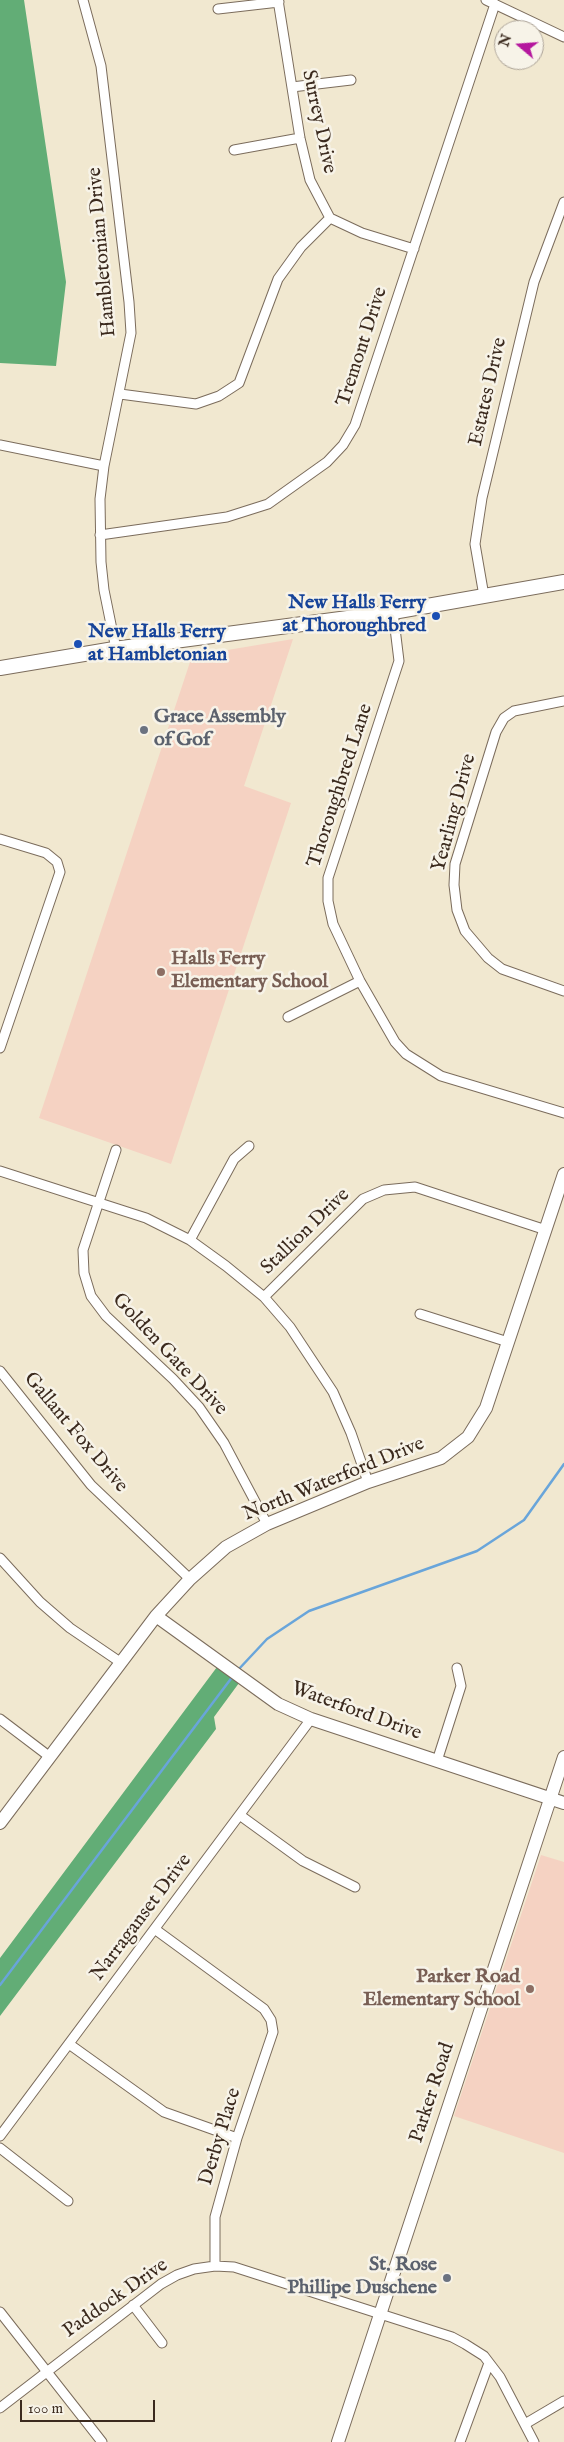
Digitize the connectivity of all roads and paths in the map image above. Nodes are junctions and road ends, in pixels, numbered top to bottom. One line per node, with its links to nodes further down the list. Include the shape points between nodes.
1 (83, 0): 13 (street, Hambletonian Drive, via 101,66 129,302 131,333)
2 (278, 1): 4 (street); 7 (street, Surrey Drive)
3 (491, 2): 5 (street); 12 (street, Tremont Drive)
4 (218, 9)
5 (564, 38)
6 (351, 80): 7 (street)
7 (292, 87): 8 (street, Surrey Drive)
8 (300, 138): 9 (street); 11 (street, Surrey Drive, via 310,180)
9 (234, 150)
10 (564, 202): 18 (street, Estates Drive, via 534,282 482,498 475,544)
11 (330, 218): 12 (street, via 362,233); 13 (street, via 301,248 278,279 239,383 219,396 196,404)
12 (414, 249): 16 (street, Tremont Drive, via 355,425 327,462 268,504 227,517)
13 (120, 394): 15 (street, Hambletonian Drive)
14 (0, 445): 15 (street)
15 (104, 466): 16 (street, Hambletonian Drive)
16 (100, 535): 20 (street, Hambletonian Drive, via 104,590)
17 (564, 582): 18 (main road)
18 (484, 596): 19 (main road)
19 (393, 612): 20 (main road); 24 (street, Thoroughbred Lane, via 399,661 396,677 328,878 333,924)
20 (116, 649): 21 (main road)
21 (0, 668)
22 (564, 701): 25 (street, Yearling Drive, via 514,711 504,718 496,732 455,864 454,885 457,910 465,930 488,958 511,973)
23 (0, 838): 27 (street, via 46,853 57,862 60,872)
24 (360, 981): 26 (street); 28 (street, Thoroughbred Lane, via 395,1042 421,1064 442,1076)
25 (564, 991)
26 (288, 1017)
27 (1, 1048)
28 (564, 1113)
29 (249, 1146): 35 (street, via 234,1159)
30 (116, 1150): 33 (street, Golden Gate Drive)
31 (0, 1171): 33 (street)
32 (564, 1174): 34 (street, North Waterford Drive)
33 (99, 1203): 35 (street, via 146,1218); 41 (street, Golden Gate Drive, via 83,1250 84,1273 91,1296 106,1316 199,1407 224,1443)
34 (546, 1230): 36 (street, Stallion Drive, via 415,1187 384,1190 362,1199); 38 (street, North Waterford Drive)
35 (190, 1240): 36 (street)
36 (264, 1297): 40 (street, via 290,1326 333,1392)
37 (420, 1314): 38 (street)
38 (508, 1342): 40 (street, North Waterford Drive, via 486,1408 468,1437 441,1458)
39 (0, 1371): 43 (street, Gallant Fox Drive, via 90,1485)
40 (368, 1482): 41 (street, North Waterford Drive)
41 (266, 1524): 43 (street, North Waterford Drive, via 226,1547)
42 (0, 1558): 45 (street, via 55,1615)
43 (190, 1579): 44 (street, North Waterford Drive)
44 (156, 1616): 45 (street, North Waterford Drive); 48 (street, Waterford Drive, via 278,1704)
45 (120, 1662): 50 (street, North Waterford Drive)
46 (457, 1668): 51 (street, via 461,1686)
47 (0, 1719): 50 (street)
48 (311, 1719): 51 (street, Waterford Drive); 54 (street, Narraganset Drive)
49 (564, 1756): 52 (street, Parker Road)
50 (50, 1758): 55 (street, North Waterford Drive)
51 (437, 1762): 52 (street, Waterford Drive)
52 (550, 1799): 53 (street, Waterford Drive); 66 (street, Parker Road)
53 (564, 1803)
54 (241, 1816): 56 (street, via 303,1861); 57 (street, Narraganset Drive)
55 (0, 1823)
56 (355, 1886)
57 (156, 1930): 58 (street, Narraganset Drive); 60 (street, Derby Place, via 264,2009 272,2020 272,2032)
58 (69, 2044): 59 (street, Narraganset Drive); 60 (street, via 164,2112)
59 (0, 2136)
60 (237, 2138): 63 (street, Derby Place, via 214,2217)
61 (0, 2148): 62 (street)
62 (68, 2201)
63 (216, 2266): 64 (street, Paddock Drive, via 176,2275); 66 (street, Paddock Drive, via 252,2271)
64 (133, 2305): 67 (street); 69 (street, Paddock Drive)
65 (0, 2312): 69 (street)
66 (380, 2314): 68 (street, Paddock Drive, via 452,2337); 74 (street, Parker Road)
67 (162, 2343)
68 (489, 2362): 72 (street, Paddock Drive); 75 (street)
69 (46, 2372): 71 (street, Paddock Drive); 73 (street)
70 (564, 2401): 72 (street)
71 (0, 2408)
72 (525, 2424): 76 (street, Paddock Drive)
73 (102, 2442)
74 (338, 2442)
75 (460, 2442)
76 (534, 2442)

